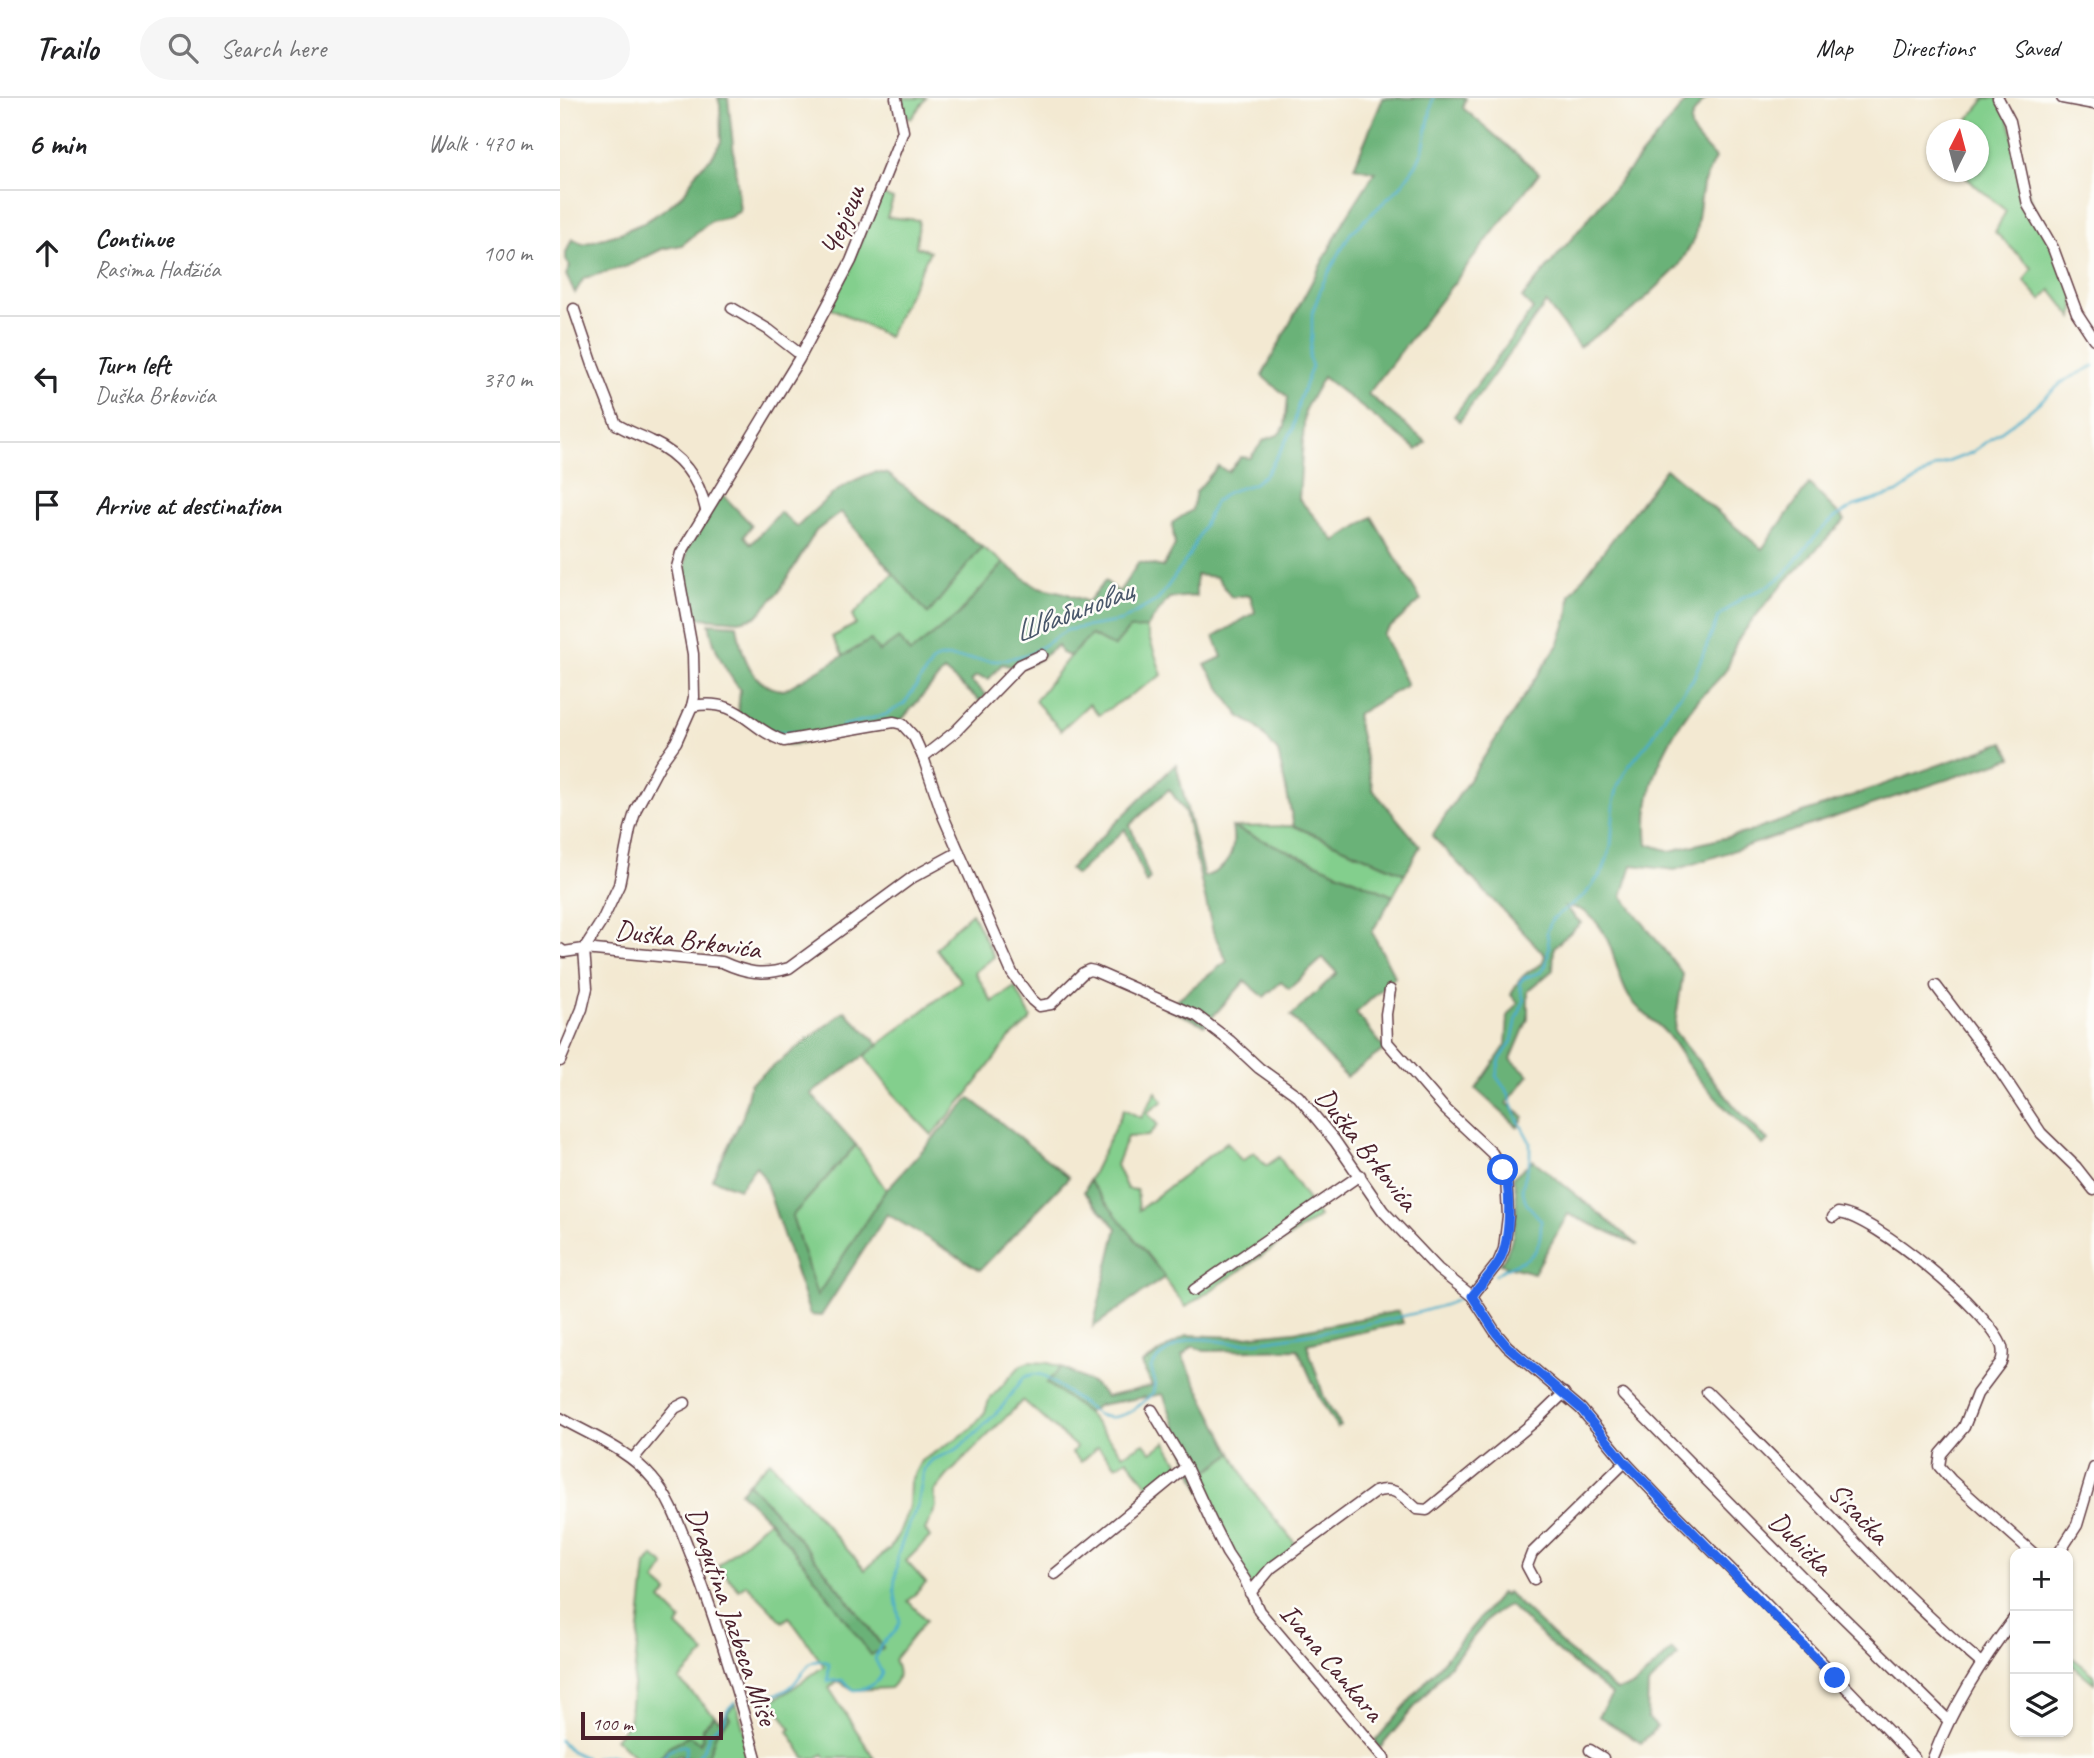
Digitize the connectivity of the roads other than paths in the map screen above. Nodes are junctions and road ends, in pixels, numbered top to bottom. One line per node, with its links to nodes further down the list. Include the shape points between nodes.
1 (896, 98): 8 (street, Черјеци, via 903,125 900,142 851,261)
2 (1998, 98): 7 (street, via 2010,121 2028,205 2053,248 2077,313)
3 (2062, 98): 4 (street)
4 (2094, 104)
5 (732, 308): 8 (street)
6 (574, 309): 9 (street, via 616,424 654,442 683,463 697,482)
7 (2094, 339)
8 (801, 355): 9 (street, Черјеци)
9 (706, 510): 11 (street, Черјеци, via 677,567 693,654)
10 (1042, 655): 12 (street, via 1020,665 956,731)
11 (692, 706): 12 (street, Duška Brkovića, via 704,703 739,712 784,741 902,724); 14 (street, via 636,809 619,885)
12 (923, 757): 13 (street, Duška Brkovića)
13 (959, 852): 14 (street, Duška Brkovića, via 913,877 780,971 743,972 722,962); 19 (street, Duška Brkovića, via 1012,974 1035,1004 1051,1004 1089,970 1197,1016 1298,1096)
14 (584, 949): 15 (street); 18 (street, via 587,988)
15 (561, 953)
16 (1936, 986): 20 (street, via 2041,1133)
17 (1390, 990): 23 (street, via 1387,1042 1445,1109 1492,1153 1506,1176 1506,1241 1498,1263)
18 (560, 1061)
19 (1360, 1175): 22 (street); 23 (street, Duška Brkovića, via 1413,1245)
20 (2094, 1189)
21 (1833, 1217): 34 (street, via 1852,1215 1873,1226 1946,1282 1998,1340 2001,1362 1977,1394 1964,1427 1938,1460 1970,1499)
22 (1194, 1290)
23 (1472, 1296): 25 (street, Duška Brkovića, via 1507,1346)
24 (1707, 1392): 40 (street, Sisačka, via 1909,1598)
25 (1563, 1393): 31 (street, Duška Brkovića); 38 (street, Ivana Cankara, via 1428,1508 1417,1509 1392,1490 1375,1493 1271,1568)
26 (1623, 1395): 41 (street, Dubička)
27 (685, 1403): 30 (street, via 675,1408)
28 (1153, 1410): 32 (street, Ivana Cankara)
29 (560, 1418): 30 (street, Dragutina Jazbeca Miše)
30 (633, 1459): 43 (street, Dragutina Jazbeca Miše, via 655,1480 684,1537 715,1619)
31 (1625, 1462): 37 (street, via 1532,1553 1527,1566); 46 (street, Duška Brkovića)
32 (1186, 1467): 36 (street); 38 (street, Ivana Cankara)
33 (2094, 1468): 35 (street, via 2077,1525)
34 (2027, 1548)
35 (2062, 1548)
36 (1055, 1574)
37 (1534, 1579)
38 (1250, 1593): 44 (street, Ivana Cankara, via 1259,1611)
39 (2010, 1624): 40 (street)
40 (1981, 1663): 41 (street)
41 (1949, 1721): 47 (street)
42 (1590, 1751): 45 (street)
43 (756, 1758)
44 (1384, 1758)
45 (1603, 1758)
46 (1914, 1758)
47 (1933, 1758)

